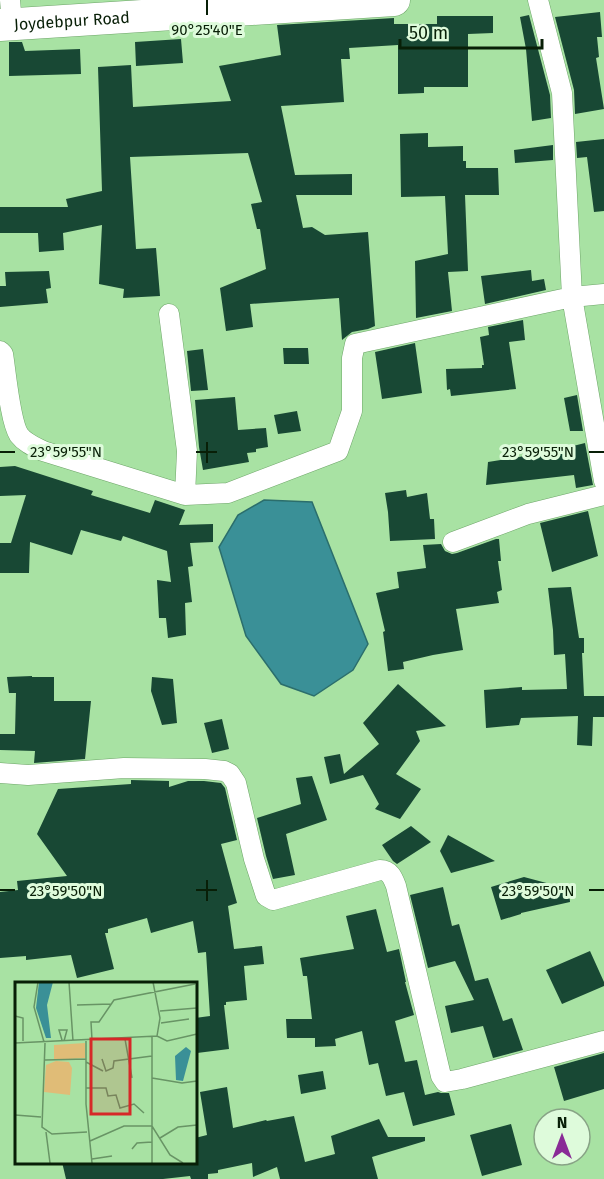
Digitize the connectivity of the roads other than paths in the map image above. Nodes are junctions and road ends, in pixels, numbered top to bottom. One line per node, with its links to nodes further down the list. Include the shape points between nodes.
1 (394, 0): 3 (main road, Joydebpur Road)
2 (538, 0): 5 (street, via 562,93)
3 (7, 16)
4 (604, 294): 5 (street)
5 (572, 297): 8 (street); 9 (street, via 355,344 352,411 338,451 228,493)
6 (169, 314): 9 (street, via 187,451)
7 (0, 351): 9 (street, via 14,423 30,445)
8 (604, 482)
9 (185, 495)
10 (604, 495): 11 (street, via 528,514)
11 (453, 542)
12 (0, 773): 13 (street, via 28,775 124,768 224,771 236,783 266,896 273,900 387,871 396,886 445,1082)
13 (604, 1041)

